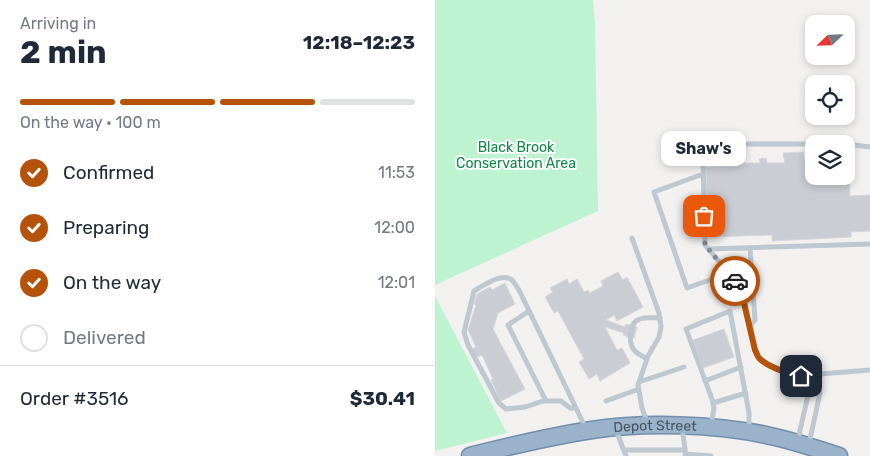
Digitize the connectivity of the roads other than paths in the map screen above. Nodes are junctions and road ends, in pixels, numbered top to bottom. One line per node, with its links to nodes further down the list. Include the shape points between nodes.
1 (805, 144): 4 (lane, via 731,144 710,150 703,159)
2 (855, 145): 3 (lane)
3 (870, 147)
4 (703, 174): 8 (lane, via 705,245); 9 (lane, via 654,192 687,288)
5 (632, 238): 11 (lane)
6 (870, 244): 7 (lane)
7 (750, 248): 8 (lane); 12 (lane, via 755,320)
8 (708, 249): 9 (lane)
9 (729, 273): 12 (lane, via 740,286)
10 (529, 312): 23 (lane, via 508,325); 23 (lane, via 512,280 504,277 474,291 464,332 499,403 506,409); 26 (lane)
11 (660, 318): 13 (lane, via 659,337); 13 (lane, via 641,318 633,325 631,344 634,350)
12 (750, 326): 17 (lane, via 759,358 795,376)
13 (647, 358): 19 (lane)
14 (684, 367): 19 (lane)
15 (741, 367): 18 (lane); 18 (lane, via 730,311 686,329); 22 (lane)
16 (870, 370): 17 (lane)
17 (816, 374): 20 (lane)
18 (705, 381): 25 (lane)
19 (639, 382): 21 (lane)
20 (816, 384): 33 (lane, via 809,391); 33 (lane, via 820,393)
21 (639, 389): 24 (lane); 27 (lane)
22 (746, 393): 25 (lane); 32 (lane)
23 (546, 401): 26 (lane, via 561,401)
24 (606, 401)
25 (713, 404): 30 (lane)
26 (576, 408): 31 (lane)
27 (649, 426): 28 (highway, Depot Street); 29 (highway, Depot Street)
28 (682, 426): 30 (highway, Depot Street); 35 (lane)
29 (615, 427): 31 (highway, Depot Street); 34 (lane)
30 (711, 428): 32 (highway, Depot Street)
31 (587, 430): 36 (highway, Depot Street)
32 (749, 432): 33 (highway, Depot Street)
33 (803, 446): 39 (highway, Depot Street)
34 (624, 450): 35 (lane); 37 (lane)
35 (685, 453): 38 (lane)
36 (470, 456)
37 (626, 456)
38 (711, 456)
39 (839, 456)

